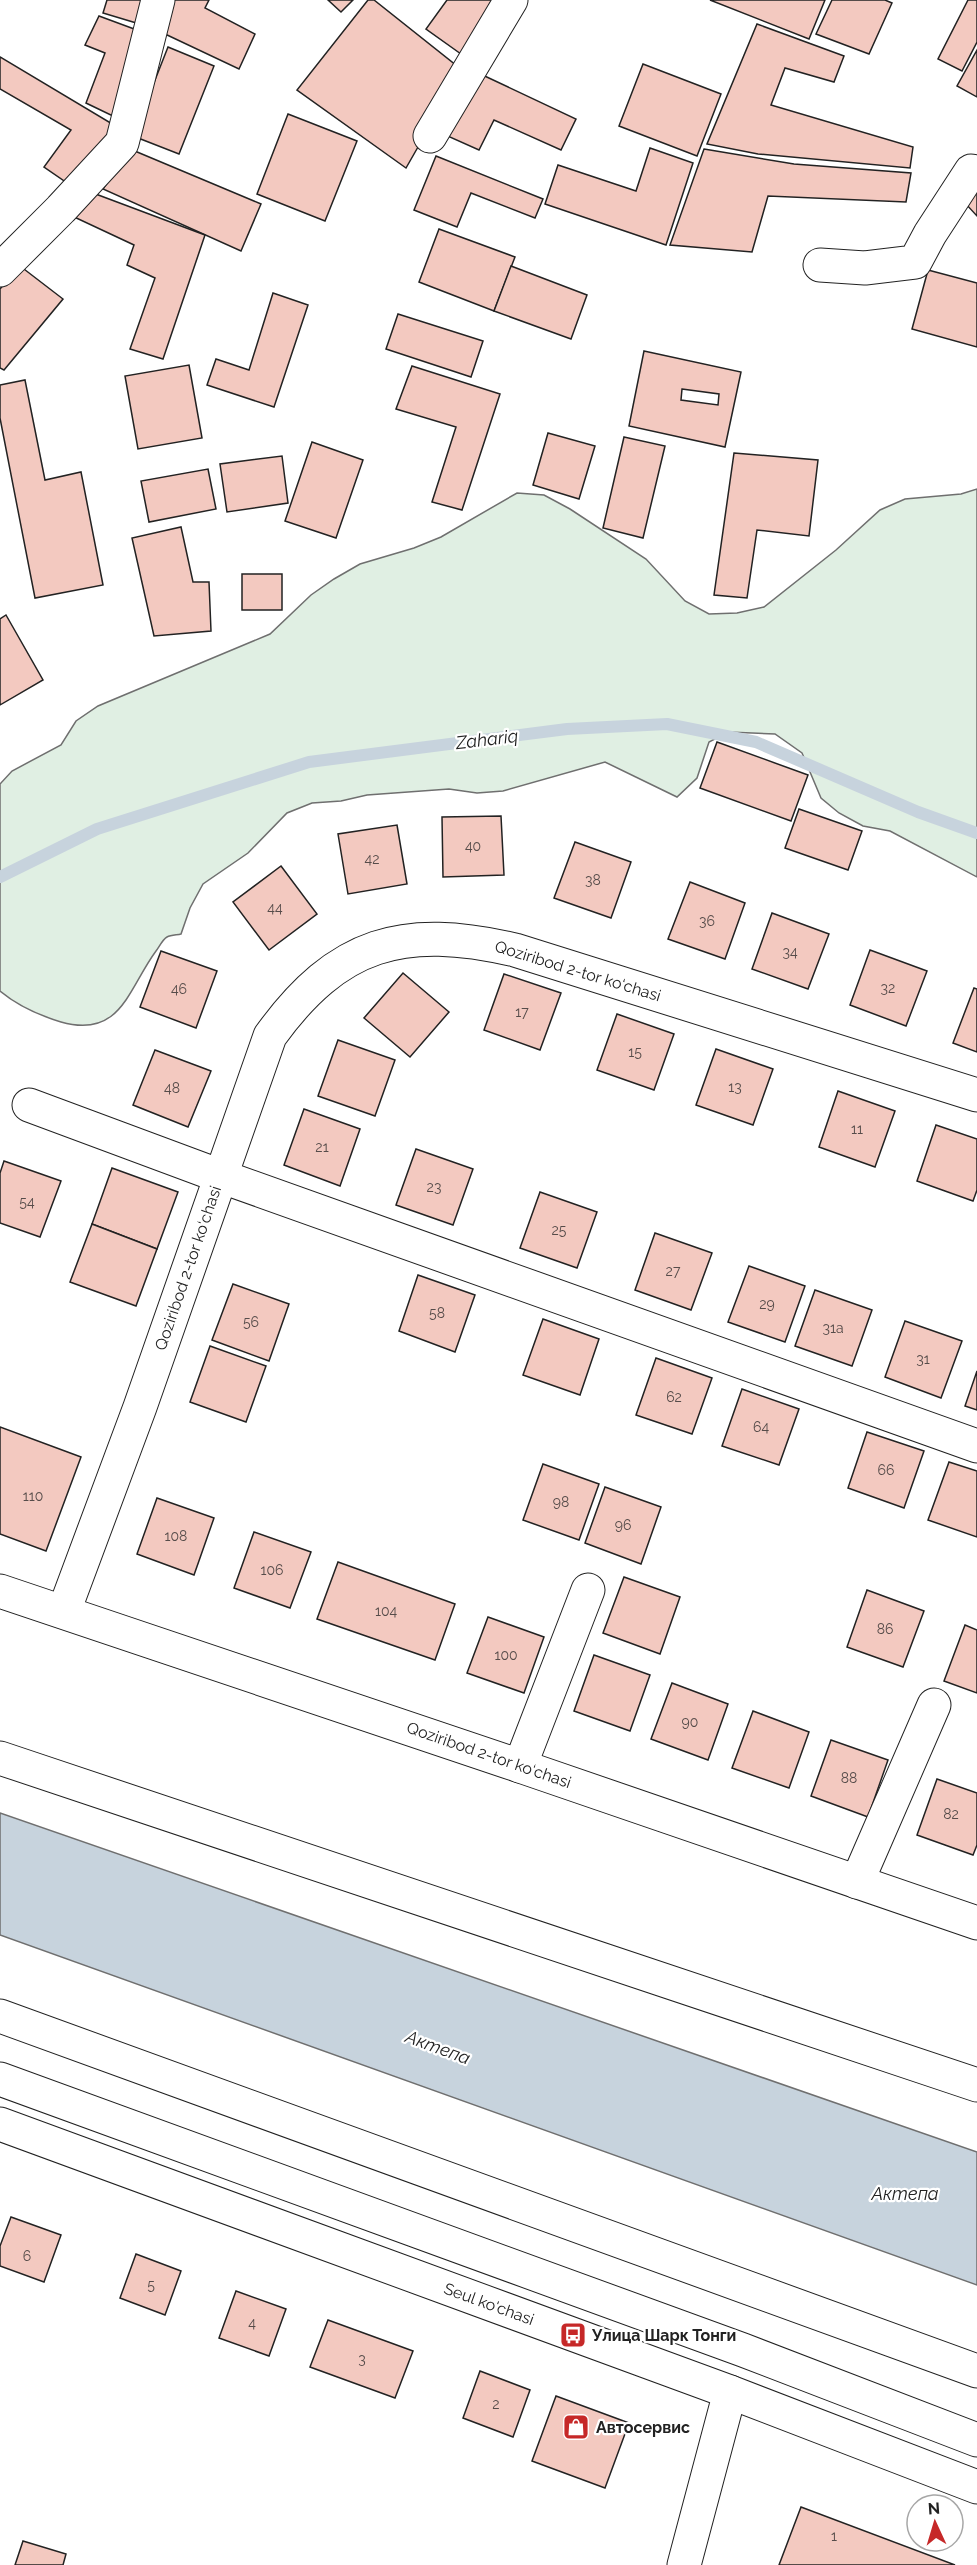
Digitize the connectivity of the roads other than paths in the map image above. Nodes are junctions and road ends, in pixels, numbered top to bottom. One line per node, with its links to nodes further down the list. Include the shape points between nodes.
1 (158, 0): 6 (street, via 122,143)
2 (511, 0): 3 (street)
3 (430, 136)
4 (977, 172): 5 (street, via 971,171 915,262 865,268)
5 (820, 265)
6 (0, 270)
7 (977, 1095): 9 (street, Qoziribod 2-tor ko‘chasi, via 515,950 453,939 419,939 384,944 350,959 318,980 292,1006 270,1036)
8 (29, 1105): 9 (street)
9 (220, 1176): 10 (street); 13 (street, Qoziribod 2-tor ko‘chasi)
10 (977, 1446)
11 (588, 1590): 16 (street)
12 (0, 1591): 13 (street, Qoziribod 2-tor ko‘chasi)
13 (64, 1611): 16 (street, Qoziribod 2-tor ko‘chasi)
14 (934, 1706): 17 (street)
15 (0, 1758): 21 (street)
16 (520, 1766): 17 (street, Qoziribod 2-tor ko‘chasi)
17 (857, 1882): 18 (street, Qoziribod 2-tor ko‘chasi)
18 (977, 1923)
19 (0, 2016): 24 (street)
20 (0, 2079): 23 (street)
21 (977, 2085)
22 (0, 2124): 25 (street, Seul ko'chasi)
23 (742, 2350): 25 (street); 26 (street)
24 (977, 2371)
25 (730, 2392): 27 (street, Seul ko'chasi); 28 (street)
26 (977, 2440)
27 (977, 2487)
28 (684, 2565)

